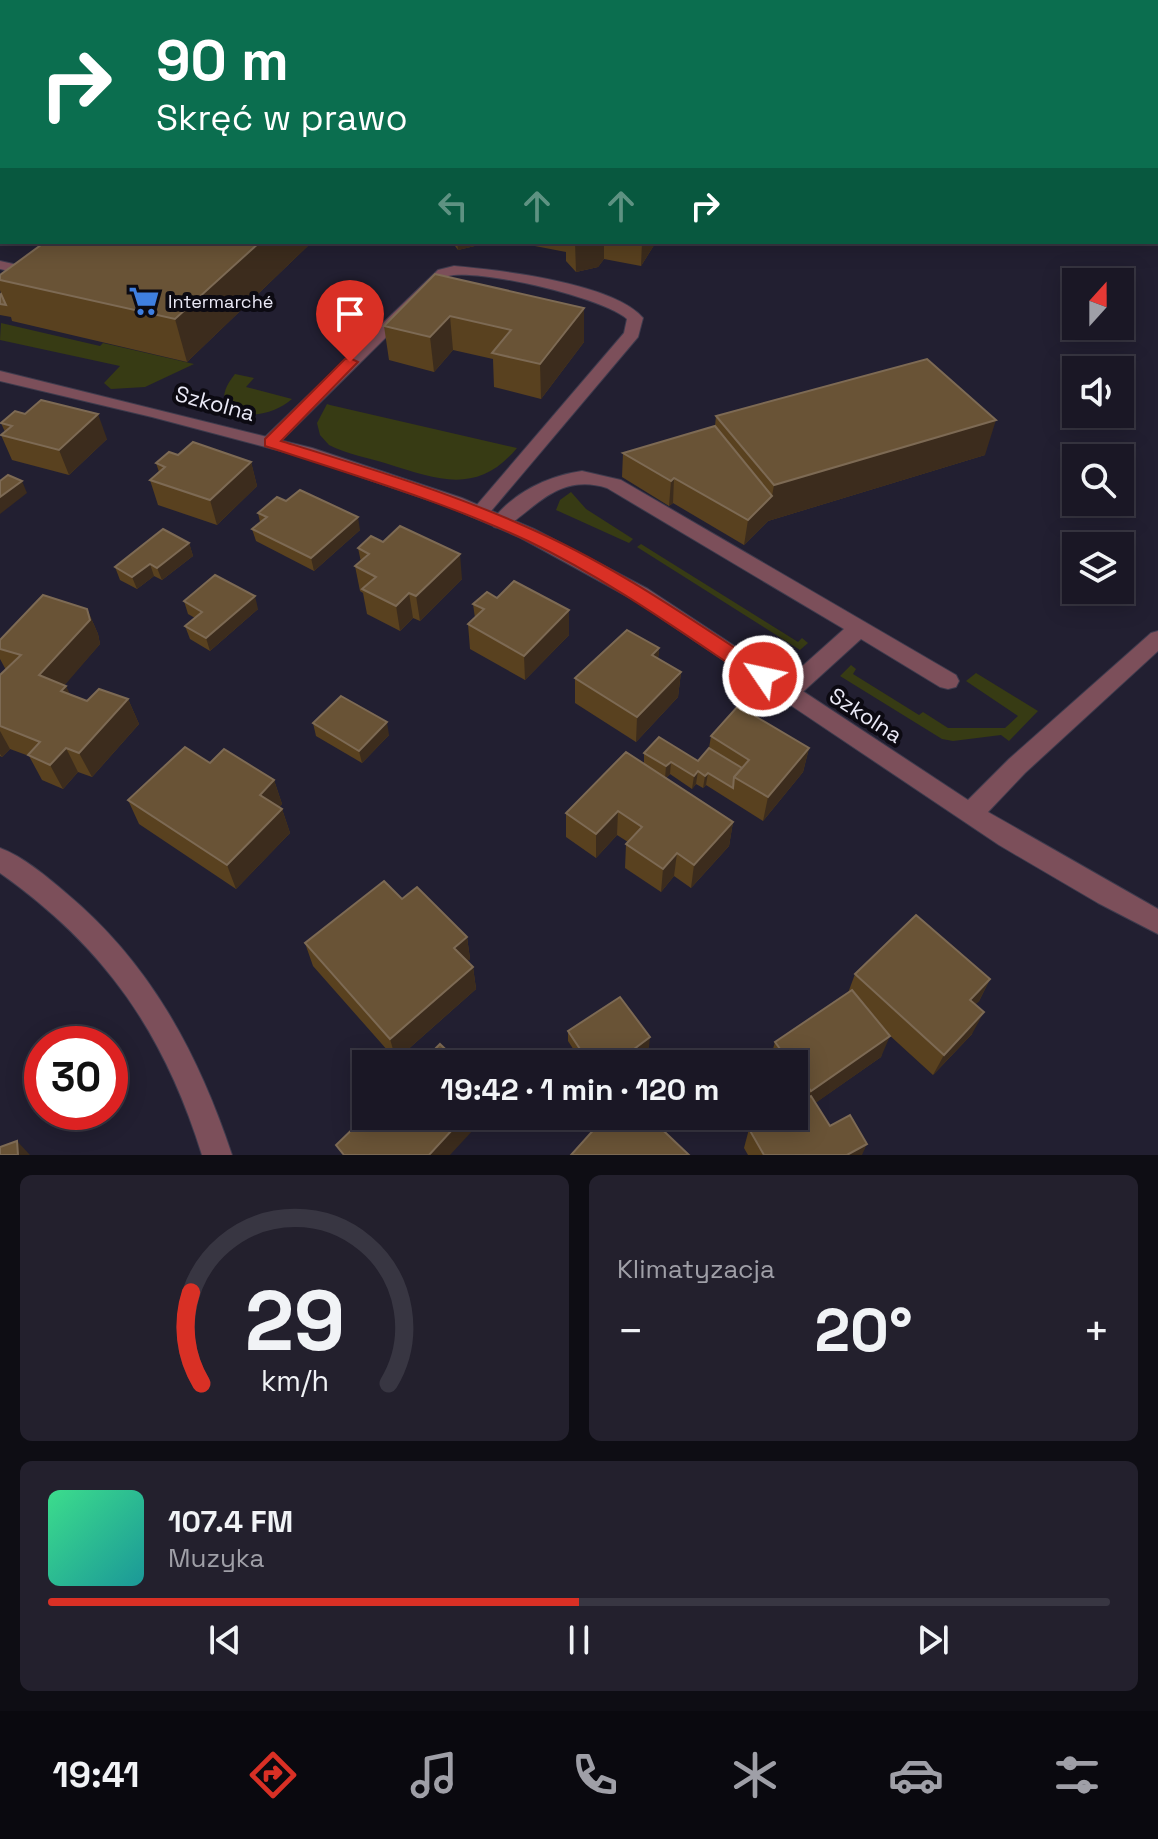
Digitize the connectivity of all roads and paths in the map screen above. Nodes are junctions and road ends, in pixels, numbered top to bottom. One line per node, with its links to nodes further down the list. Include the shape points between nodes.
1 (48, 257): 3 (street)
2 (0, 265): 3 (street)
3 (28, 272): 4 (street, via 46,276); 5 (street)
4 (45, 285)
5 (9, 286)
6 (0, 376): 7 (street, Szkolna)
7 (270, 442): 8 (street, Szkolna); 8 (street, via 443,273 475,272 624,306 635,318 632,334)
8 (479, 513): 9 (street, Szkolna)
9 (501, 522): 10 (street, via 545,486 596,477); 13 (street, Szkolna, via 627,586)
10 (859, 628): 12 (street); 13 (street)
11 (1157, 643): 14 (street)
12 (948, 681)
13 (787, 693): 14 (street, Szkolna)
14 (970, 814): 16 (street, Szkolna)
15 (0, 859): 17 (street, via 63,903 97,935 153,1007 197,1096)
16 (1158, 922)
17 (217, 1155)

